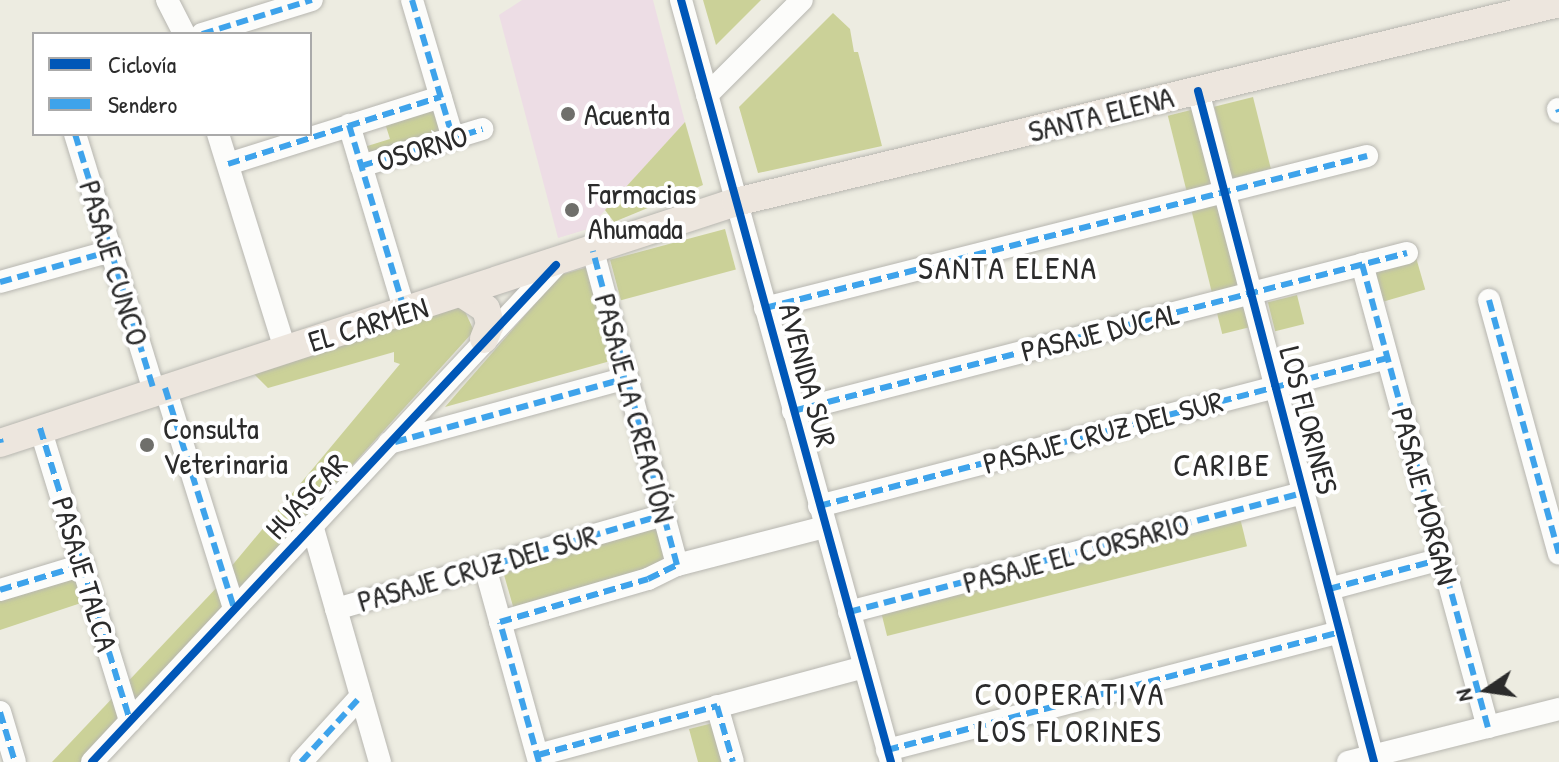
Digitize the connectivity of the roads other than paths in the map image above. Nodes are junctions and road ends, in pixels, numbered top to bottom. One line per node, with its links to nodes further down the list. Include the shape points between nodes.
1 (167, 0): 7 (street)
2 (312, 0): 8 (street)
3 (412, 0): 11 (street)
4 (681, 0): 10 (street, AVENIDA SUR)
5 (802, 0): 10 (street)
6 (1559, 3): 9 (main road, SANTA ELENA)
7 (183, 32)
8 (208, 32)
9 (1198, 91): 20 (street, LOS FLORINES); 21 (main road, SANTA ELENA)
10 (707, 95): 21 (street, AVENIDA SUR)
11 (441, 97): 12 (street); 16 (street)
12 (349, 125): 18 (street); 19 (street)
13 (483, 129): 16 (street, OSORNO)
14 (76, 136): 22 (street, PASAJE CUNCO)
15 (219, 136): 18 (street)
16 (453, 138): 19 (street, OSORNO)
17 (1367, 156): 20 (street)
18 (228, 164): 34 (street)
19 (361, 166): 32 (street)
20 (1225, 192): 28 (street, LOS FLORINES); 31 (street)
21 (736, 202): 23 (main road, EL CARMEN); 31 (street, AVENIDA SUR)
22 (111, 251): 27 (street); 38 (street, PASAJE CUNCO)
23 (593, 251): 26 (main road, EL CARMEN); 36 (street, PASAJE LA CREACIÓN)
24 (1407, 253): 25 (street, PASAJE DUCAL)
25 (1362, 264): 28 (street, PASAJE DUCAL); 35 (street, PASAJE MORGAN)
26 (556, 265): 29 (main road, EL CARMEN); 33 (street, HUÁSCAR)
27 (0, 282)
28 (1251, 293): 37 (street, LOS FLORINES); 39 (street, PASAJE DUCAL)
29 (463, 294): 32 (main road, EL CARMEN); 33 (main road, via 481,303 489,317)
30 (1489, 300): 44 (street)
31 (765, 308): 39 (street, AVENIDA SUR)
32 (405, 312): 34 (main road, EL CARMEN)
33 (484, 339): 42 (street, HUÁSCAR)
34 (285, 349): 38 (main road, EL CARMEN)
35 (1387, 358): 37 (street, PASAJE CRUZ DEL SUR); 49 (street, PASAJE MORGAN)
36 (627, 378): 42 (street); 45 (street, PASAJE LA CREACIÓN)
37 (1276, 387): 43 (street, LOS FLORINES); 46 (street, PASAJE CRUZ DEL SUR)
38 (159, 389): 40 (main road, EL CARMEN); 55 (street, PASAJE CUNCO)
39 (793, 411): 46 (street, AVENIDA SUR)
40 (40, 428): 41 (main road, EL CARMEN); 50 (street, PASAJE TALCA)
41 (0, 442)
42 (387, 444): 47 (street, HUÁSCAR)
43 (1303, 493): 53 (street, LOS FLORINES); 57 (street, PASAJE EL CORSARIO)
44 (1552, 499): 48 (street)
45 (663, 515): 51 (street, PASAJE LA CREACIÓN); 52 (street, PASAJE CRUZ DEL SUR)
46 (822, 516): 51 (street, PASAJE CRUZ DEL SUR); 57 (street, AVENIDA SUR)
47 (312, 525): 55 (street, HUÁSCAR); 56 (street)
48 (1559, 552)
49 (1442, 559): 53 (street); 66 (street, PASAJE MORGAN)
50 (83, 565): 54 (street); 65 (street, PASAJE TALCA)
51 (677, 565): 58 (street, PASAJE CRUZ DEL SUR, via 648,579)
52 (485, 567): 56 (street, PASAJE CRUZ DEL SUR); 58 (street)
53 (1329, 589): 59 (street, LOS FLORINES)
54 (0, 590)
55 (234, 608): 65 (street, HUÁSCAR)
56 (336, 609): 61 (street)
57 (849, 612): 60 (street, AVENIDA SUR)
58 (500, 622): 68 (street)
59 (1340, 632): 67 (street); 69 (street, LOS FLORINES)
60 (864, 667): 62 (street); 67 (street, AVENIDA SUR)
61 (361, 696): 72 (street); 73 (street)
62 (717, 706): 68 (street); 74 (street)
63 (1559, 709): 66 (street)
64 (0, 712): 70 (street)
65 (130, 721): 71 (street, HUÁSCAR)
66 (1488, 727): 69 (street)
67 (889, 756)
68 (538, 759)
69 (1374, 759): 75 (street)
70 (15, 762)
71 (92, 762)
72 (301, 762)
73 (380, 762)
74 (733, 762)
75 (1348, 762)

